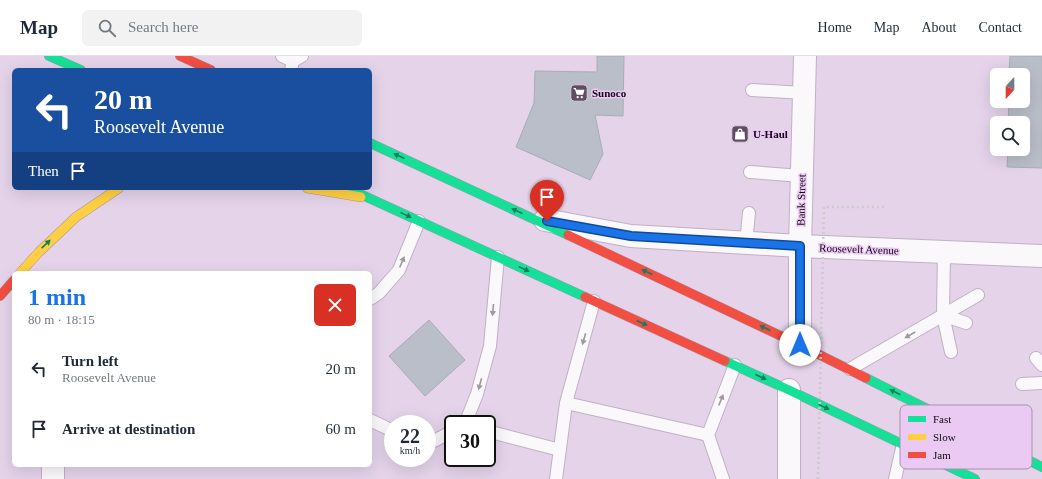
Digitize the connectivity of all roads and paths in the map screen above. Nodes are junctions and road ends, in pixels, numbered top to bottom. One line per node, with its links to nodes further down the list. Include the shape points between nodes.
1 (49, 56): 6 (highway)
2 (180, 56): 7 (highway)
3 (282, 56): 5 (lane)
4 (805, 56): 9 (street, Bank Street)
5 (295, 62)
6 (76, 68)
7 (206, 68)
8 (752, 90): 9 (lane)
9 (804, 93): 12 (street, Bank Street)
10 (372, 144): 19 (highway, one-way to 10)
11 (750, 172): 12 (lane)
12 (802, 176): 22 (street, Bank Street)
13 (117, 190): 26 (highway, one-way to 13, via 76,217)
14 (318, 190): 16 (highway)
15 (351, 190): 16 (highway)
16 (370, 199): 20 (highway, one-way to 20)
17 (887, 207): 59 (path, bridge, via 824,207)
18 (749, 213): 21 (lane)
19 (533, 218): 21 (street, Roosevelt Avenue, via 631,236); 34 (highway, one-way to 19)
20 (419, 221): 25 (highway); 30 (lane, one-way to 20, via 380,293 399,270)
21 (746, 243): 22 (street, Roosevelt Avenue)
22 (800, 246): 23 (street, Roosevelt Avenue); 34 (street, Bank Street)
23 (944, 252): 24 (street, Roosevelt Avenue); 32 (lane)
24 (1042, 256)
25 (498, 257): 31 (highway, one-way to 31); 43 (lane, one-way to 43, via 490,346)
26 (22, 271)
27 (12, 282): 29 (highway)
28 (978, 295): 32 (lane)
29 (0, 296)
30 (372, 298)
31 (594, 301): 36 (highway, one-way to 36); 41 (lane, one-way to 41)
32 (943, 315): 33 (lane); 35 (lane); 37 (lane, one-way to 37)
33 (966, 323)
34 (800, 345): 37 (highway)
35 (951, 352)
36 (735, 365): 40 (highway, one-way to 40); 47 (lane, one-way to 36)
37 (850, 369): 42 (highway, one-way to 37)
38 (1042, 383): 39 (lane)
39 (1022, 384)
40 (789, 390): 48 (highway, one-way to 48); 58 (street)
41 (566, 403): 47 (lane); 49 (lane)
42 (921, 405)
43 (469, 415)
44 (372, 421): 45 (lane)
45 (384, 427)
46 (496, 433): 49 (lane)
47 (708, 435): 57 (lane)
48 (900, 443)
49 (560, 450): 56 (lane)
50 (900, 457): 60 (lane)
51 (1032, 462): 53 (highway, one-way to 51)
52 (53, 467): 55 (street)
53 (1042, 467)
54 (954, 469): 61 (highway)
55 (53, 479)
56 (556, 479)
57 (723, 479)
58 (789, 479)
59 (818, 479)
60 (895, 479)
61 (975, 479)

